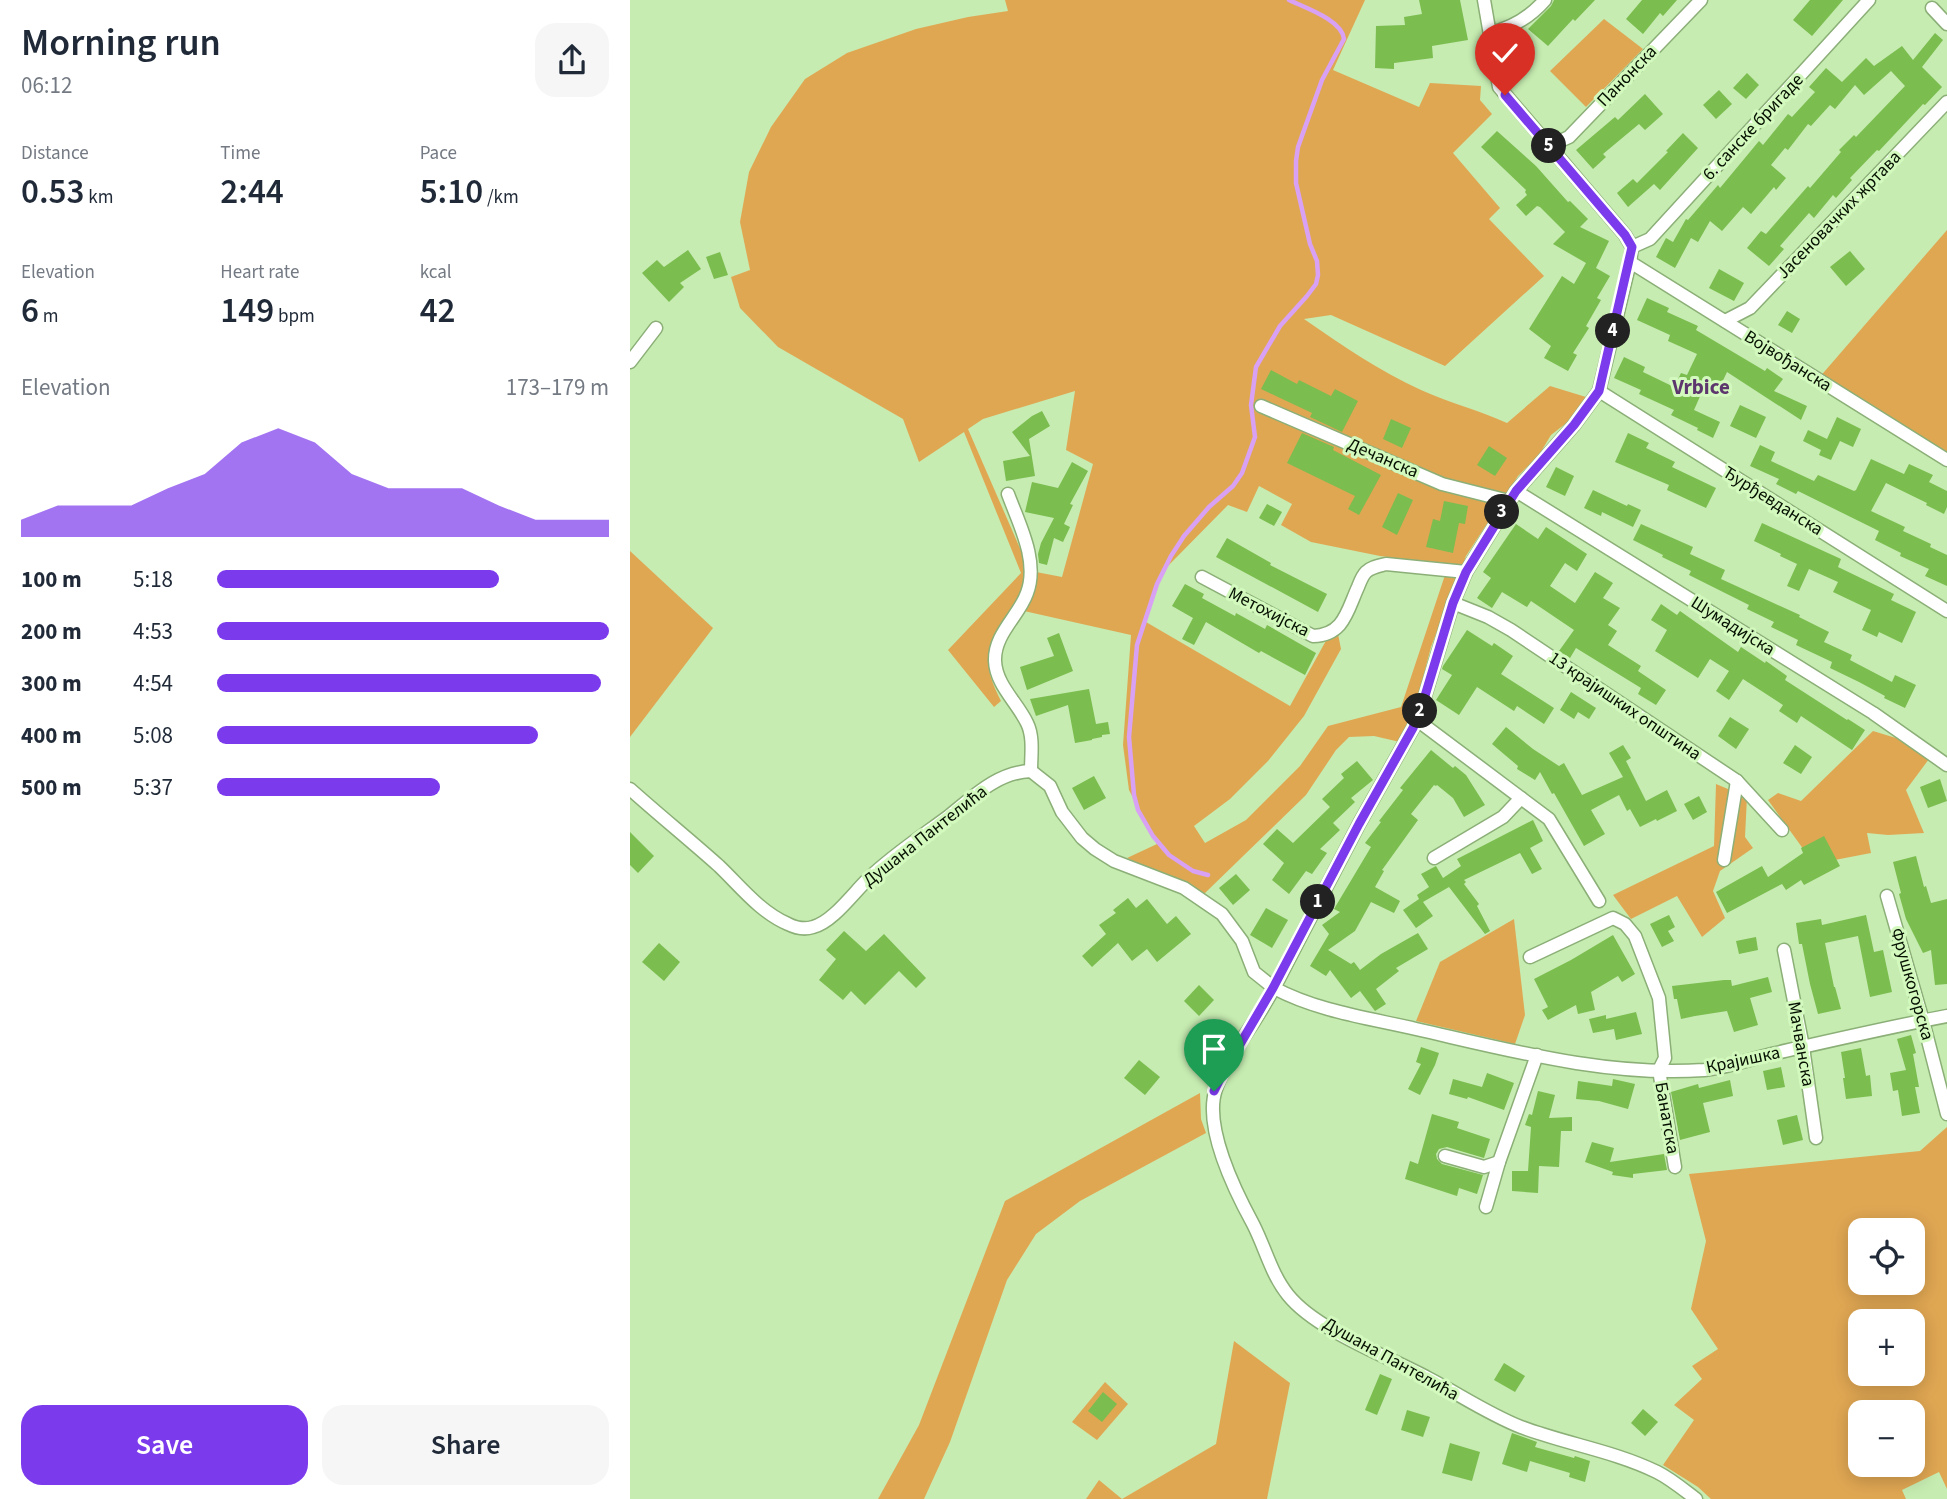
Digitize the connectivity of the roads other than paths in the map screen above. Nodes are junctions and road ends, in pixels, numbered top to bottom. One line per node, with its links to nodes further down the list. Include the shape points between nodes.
1 (1484, 0): 7 (street)
2 (1545, 0): 7 (street, via 1513,25)
3 (1701, 0): 9 (street, Панонска, via 1569,137)
4 (1869, 0): 10 (street, 6. санске бригаде, via 1650,239)
5 (1932, 8): 6 (street)
6 (1947, 24)
7 (1490, 33): 9 (street, via 1499,87)
8 (1947, 102): 12 (street, Јасеновачких жртава, via 1750,308)
9 (1549, 146): 10 (street)
10 (1632, 247): 11 (street)
11 (1630, 262): 12 (street, Војвођанска); 15 (street)
12 (1725, 321): 17 (street, Војвођанска)
13 (656, 328): 14 (street)
14 (630, 362)
15 (1599, 391): 19 (street, Душана Пантелића); 23 (street, Ђурђевданска)
16 (1261, 406): 19 (street, Дечанска, via 1442,484)
17 (1947, 460)
18 (1008, 494): 26 (street, via 1029,554 1030,579 1027,594 999,641 995,661 1002,685 1028,724)
19 (1512, 496): 20 (street, Душана Пантелића); 25 (street, Шумадијска, via 1873,713)
20 (1466, 572): 21 (street, Метохијска, via 1374,566 1364,573 1341,625 1325,636 1313,636); 22 (street, Душана Пантелића)
21 (1202, 577)
22 (1453, 603): 24 (street, Душана Пантелића); 27 (street, 13 крајишких општина, via 1511,630)
23 (1947, 611)
24 (1417, 720): 29 (street); 37 (street, Душана Пантелића)
25 (1947, 765)
26 (1031, 771): 28 (street, Душана Пантелића, via 1003,776 896,855 827,920 801,929 756,902); 37 (street, via 1050,786 1062,812 1095,849 1184,888 1222,914 1242,941 1254,972)
27 (1737, 781): 30 (street, 13 крајишких општина); 32 (street)
28 (630, 789)
29 (1521, 798): 31 (street, via 1503,817); 34 (street, via 1549,819)
30 (1782, 830)
31 (1434, 858)
32 (1724, 860)
33 (1887, 896): 39 (street, Фрушкогорска)
34 (1599, 901)
35 (1784, 950): 40 (street, Мачванска)
36 (1530, 957): 42 (street, Банатска, via 1613,918 1625,924 1635,936 1659,998 1665,1058)
37 (1273, 988): 41 (street, Крајишка, via 1343,1013); 49 (street, Душана Пантелића, via 1214,1091 1213,1109 1226,1168 1289,1296 1311,1316 1490,1413 1638,1464)
38 (1947, 1016): 39 (street, Крајишка)
39 (1923, 1021): 40 (street, Крајишка); 43 (street, Фрушкогорска)
40 (1803, 1047): 42 (street, Крајишка, via 1707,1070); 44 (street, Мачванска)
41 (1537, 1055): 42 (street, Крајишка); 46 (street)
42 (1659, 1070): 47 (street, Банатска)
43 (1947, 1114)
44 (1816, 1138)
45 (1445, 1156): 46 (street, via 1484,1167)
46 (1499, 1161): 48 (street)
47 (1675, 1167)
48 (1486, 1207)
49 (1696, 1499)

